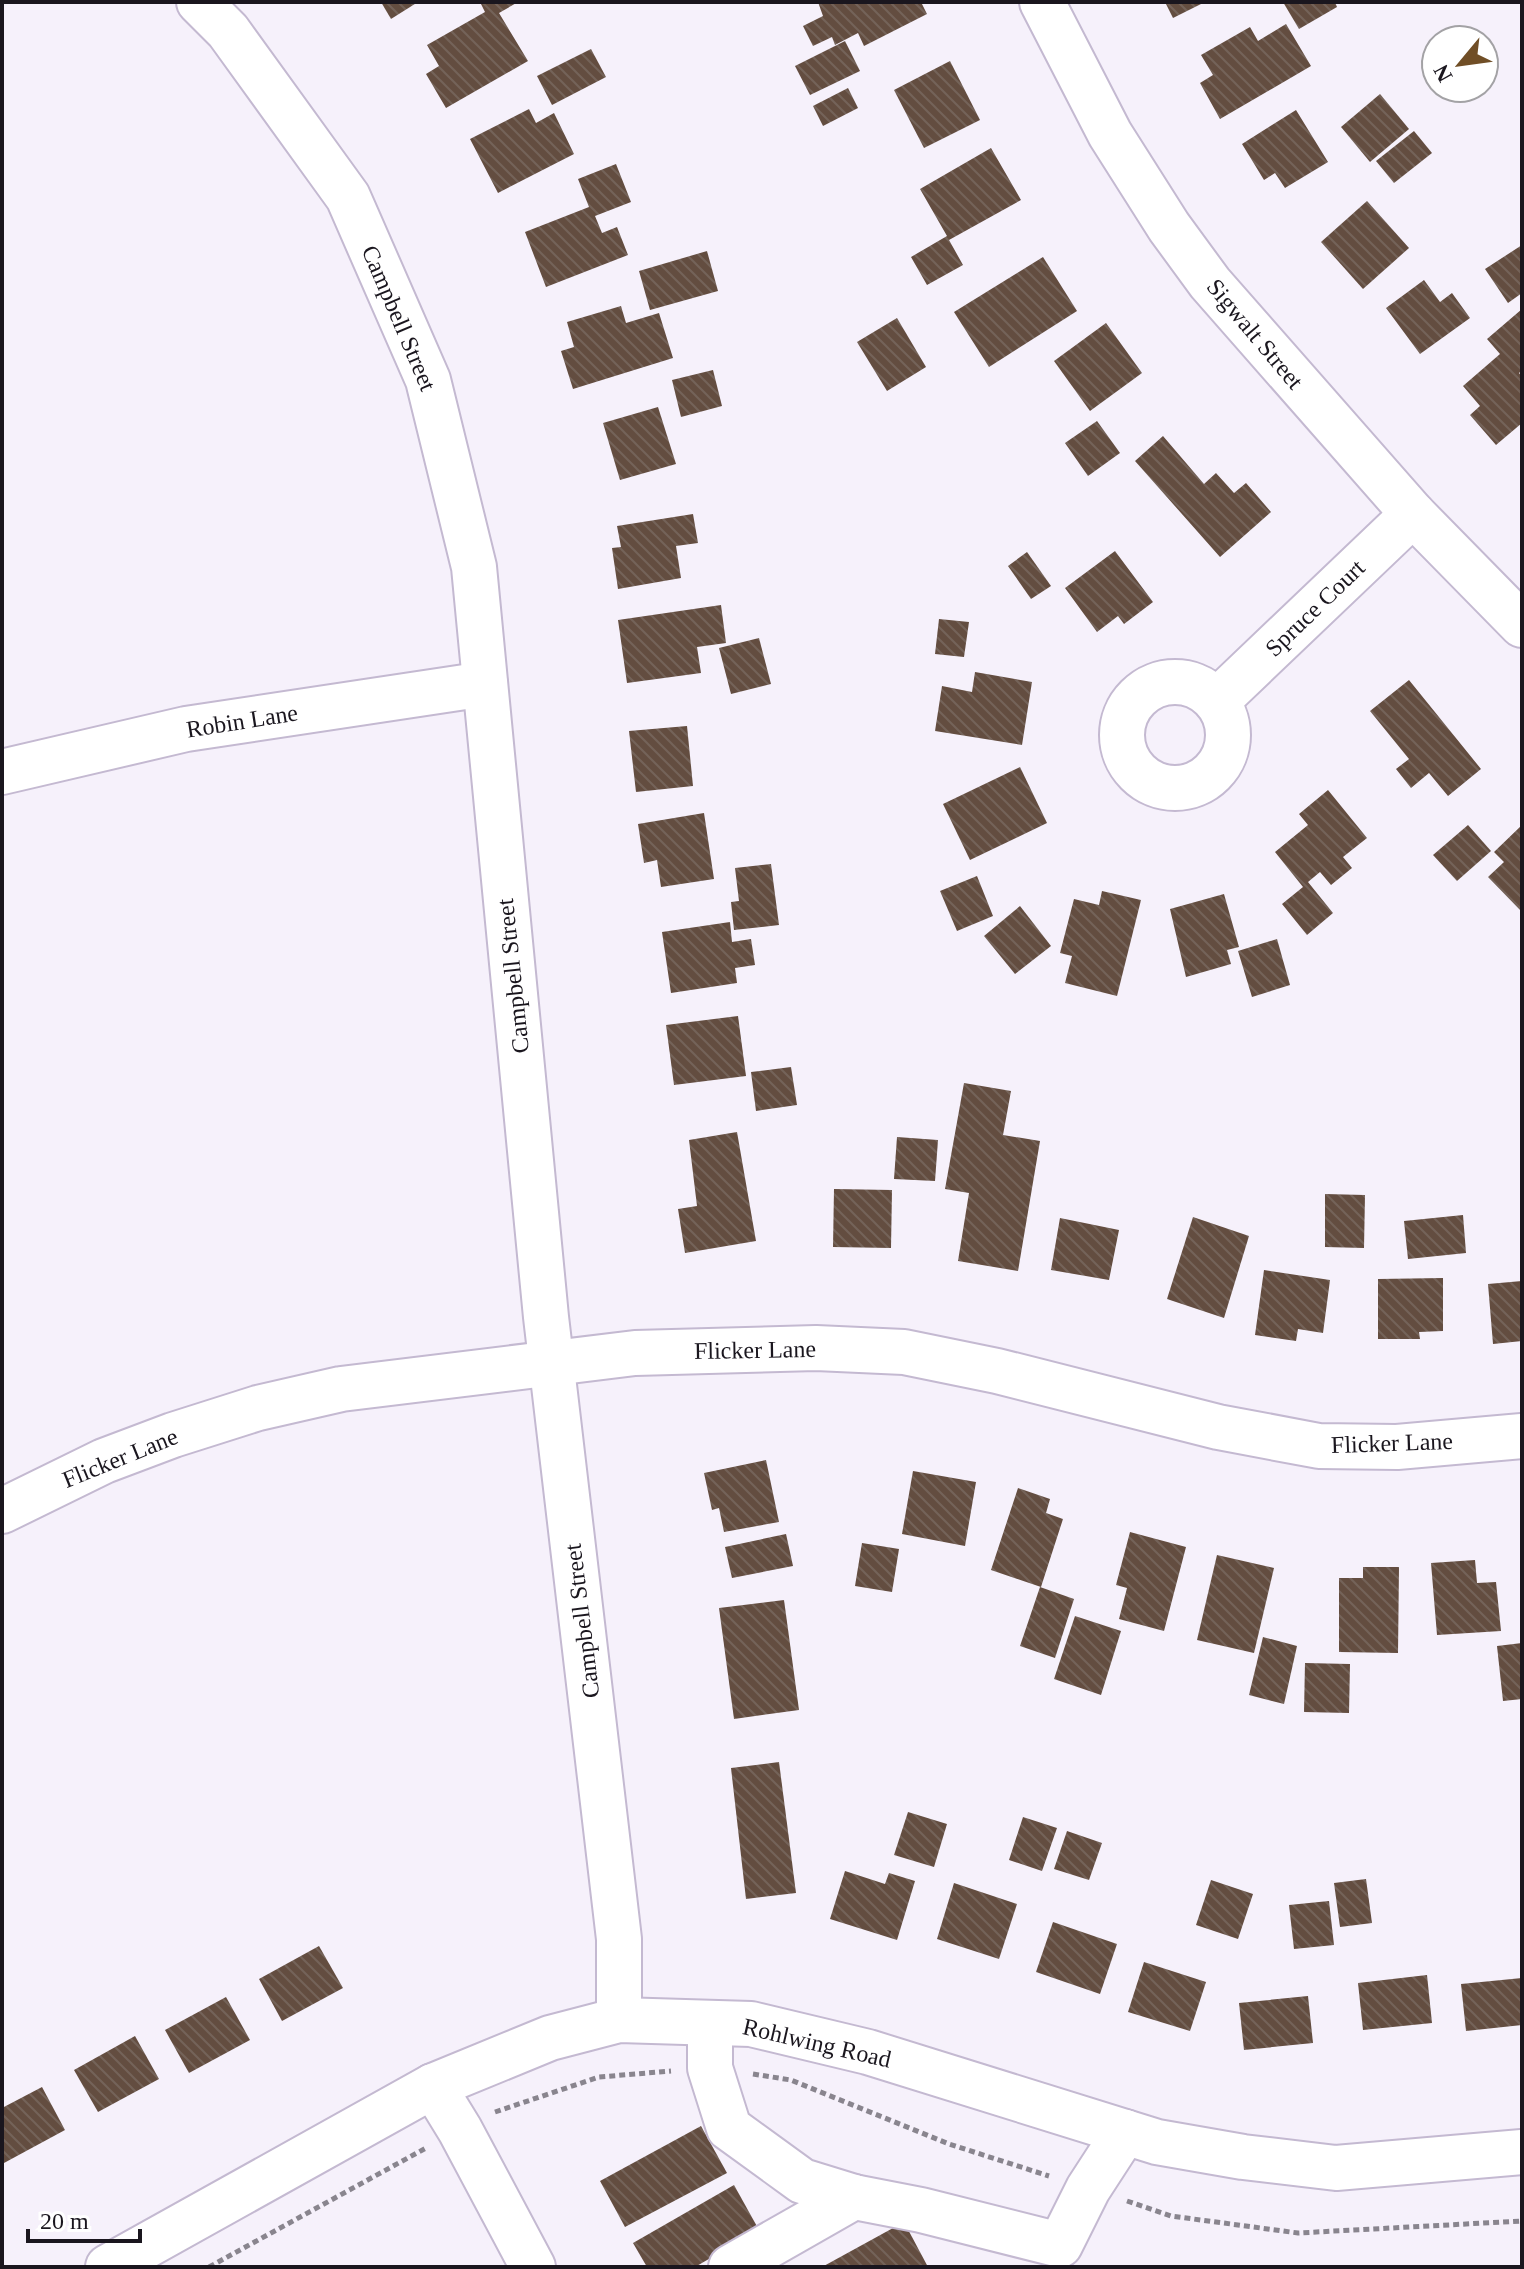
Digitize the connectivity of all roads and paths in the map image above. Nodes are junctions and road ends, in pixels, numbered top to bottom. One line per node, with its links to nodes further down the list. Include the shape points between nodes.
1 (199, 2): 5 (street, Campbell Street, via 228,31 348,197 428,380 474,567)
2 (1042, 2): 3 (street, Sigwalt Street, via 1110,134 1169,227 1257,339)
3 (1413, 514): 4 (street, Sigwalt Street); 6 (street, Spruce Court)
4 (1522, 625)
5 (485, 684): 7 (street, Robin Lane, via 186,729); 8 (street, Campbell Street)
6 (1217, 701)
7 (2, 772)
8 (551, 1363): 9 (street, Flicker Lane, via 746,1349 904,1352 1319,1446 1397,1447); 10 (street, Flicker Lane, via 341,1389 258,1408 104,1461); 11 (street, Campbell Street, via 619,1939)
9 (1522, 1436)
10 (2, 1511)
11 (619, 2020): 12 (street, Rohlwing Road); 14 (street, Rohlwing Road, via 550,2038)
12 (710, 2023): 13 (street); 16 (street, Rohlwing Road, via 751,2024 868,2052)
13 (710, 2068): 15 (path, via 599,2077); 19 (path, via 791,2080 949,2144); 20 (street, via 729,2128 802,2181)
14 (433, 2086): 22 (street, Rohlwing Road); 24 (street)
15 (494, 2113)
16 (1125, 2132): 18 (street, Rohlwing Road, via 1243,2157 1336,2168); 19 (street)
17 (425, 2148): 23 (path)
18 (1522, 2152)
19 (1088, 2189): 20 (street, via 1060,2245); 21 (path, via 1171,2216 1298,2233)
20 (854, 2197): 25 (street)
21 (1522, 2221)
22 (108, 2267)
23 (209, 2267)
24 (533, 2267)
25 (731, 2267)

